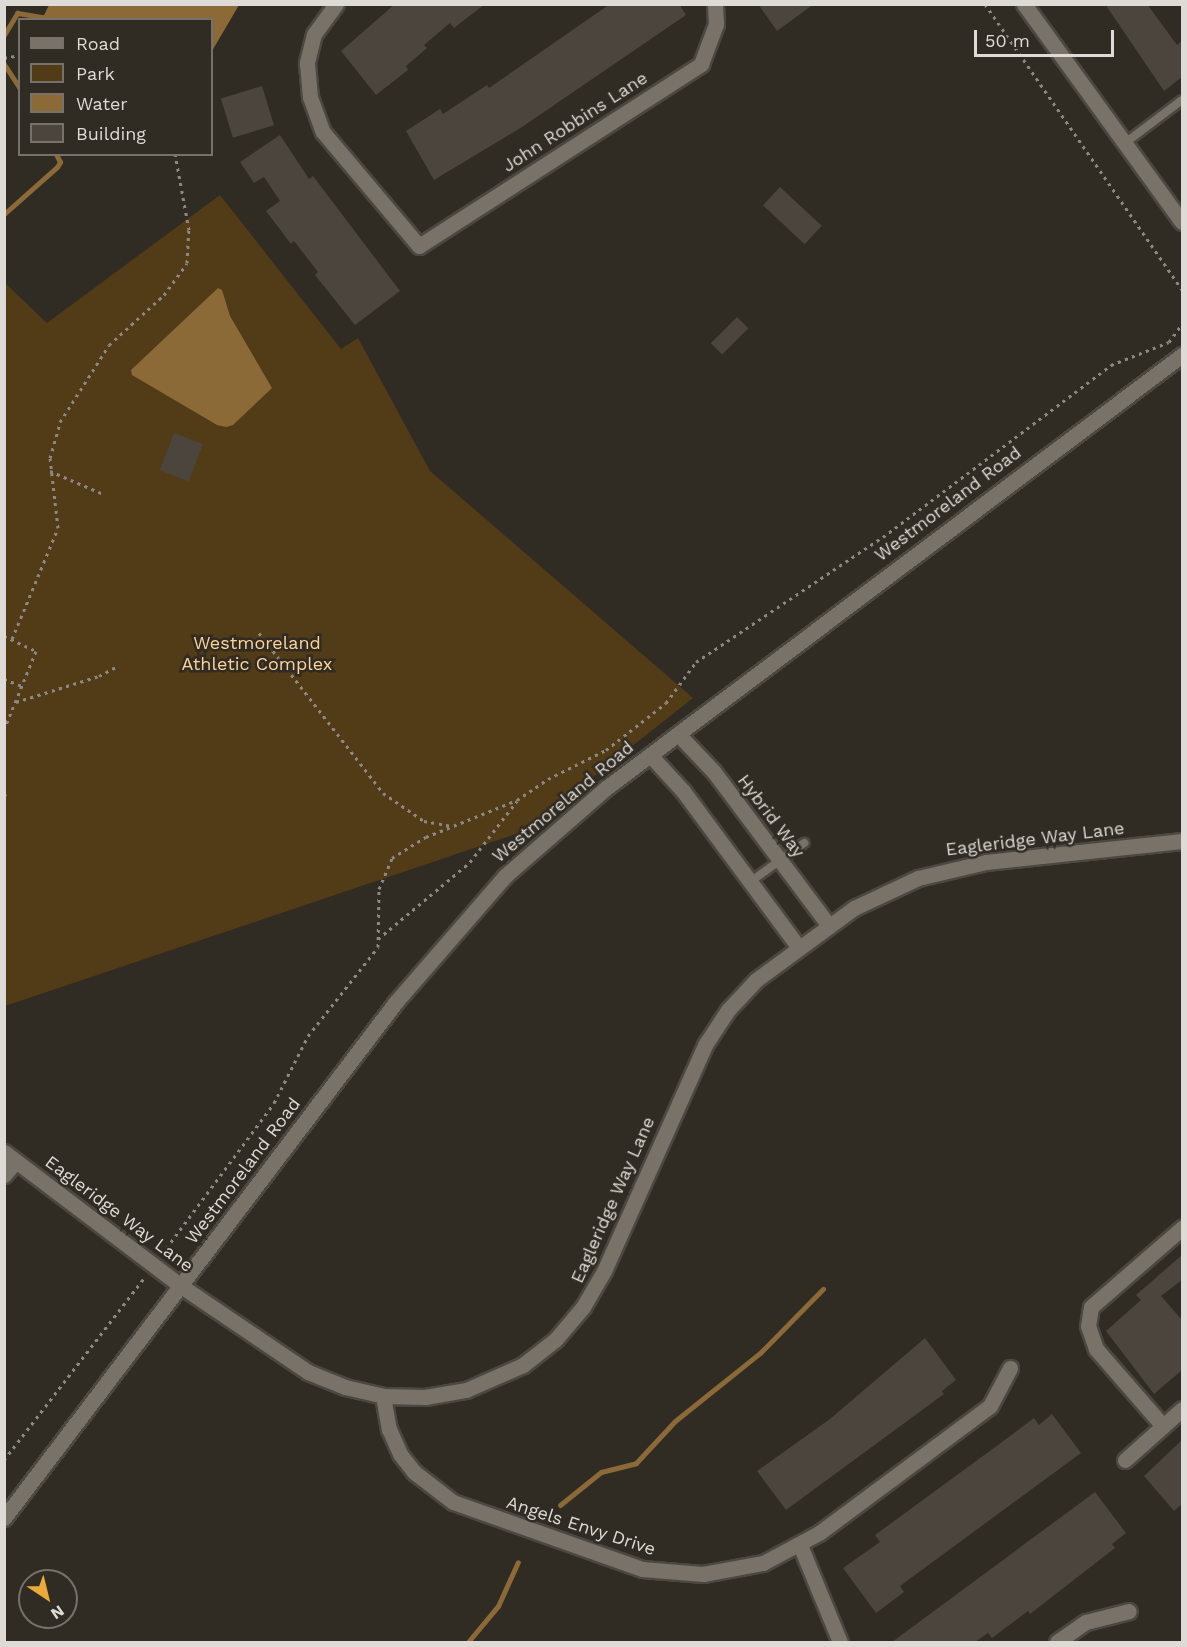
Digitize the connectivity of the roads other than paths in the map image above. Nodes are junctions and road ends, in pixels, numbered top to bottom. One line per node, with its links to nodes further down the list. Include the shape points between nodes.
1 (336, 4): 2 (street, John Robbins Lane, via 314,34 307,63 313,106 323,132 419,246 700,64 716,24)
2 (715, 4)
3 (1024, 4): 5 (street)
4 (1182, 100): 5 (lane)
5 (1125, 143): 6 (street)
6 (1182, 222)
7 (1182, 355): 8 (street, Westmoreland Road)
8 (678, 734): 9 (street, Westmoreland Road); 12 (street, Hybrid Way, via 714,772)
9 (650, 754): 13 (street, via 683,791); 19 (street, Westmoreland Road, via 532,850 453,932)
10 (1182, 841): 14 (street, Eagleridge Way Lane, via 940,871 874,897)
11 (804, 843): 12 (lane)
12 (779, 860): 13 (lane); 14 (street, Hybrid Way)
13 (750, 882): 15 (street)
14 (829, 926): 15 (street, Eagleridge Way Lane)
15 (799, 948): 21 (street, Eagleridge Way Lane, via 741,994 705,1045 604,1271 571,1324 523,1365 486,1383 435,1396)
16 (10, 1157): 17 (street); 19 (street, Eagleridge Way Lane)
17 (4, 1176)
18 (1182, 1228): 23 (street, via 1090,1307 1088,1326 1096,1349)
19 (181, 1286): 21 (street, Eagleridge Way Lane, via 309,1372 345,1387); 25 (street, Westmoreland Road)
20 (1010, 1368): 26 (street, Angels Envy Drive, via 990,1406)
21 (383, 1396): 26 (street, Angels Envy Drive, via 389,1429 407,1463 439,1493 468,1509 623,1563 662,1572 703,1574 744,1569)
22 (1182, 1409): 23 (street)
23 (1163, 1426): 24 (street)
24 (1125, 1460)
25 (4, 1518)
26 (800, 1545): 28 (street)
27 (1129, 1611): 29 (street, via 1086,1622)
28 (840, 1642)
29 (1057, 1642)

